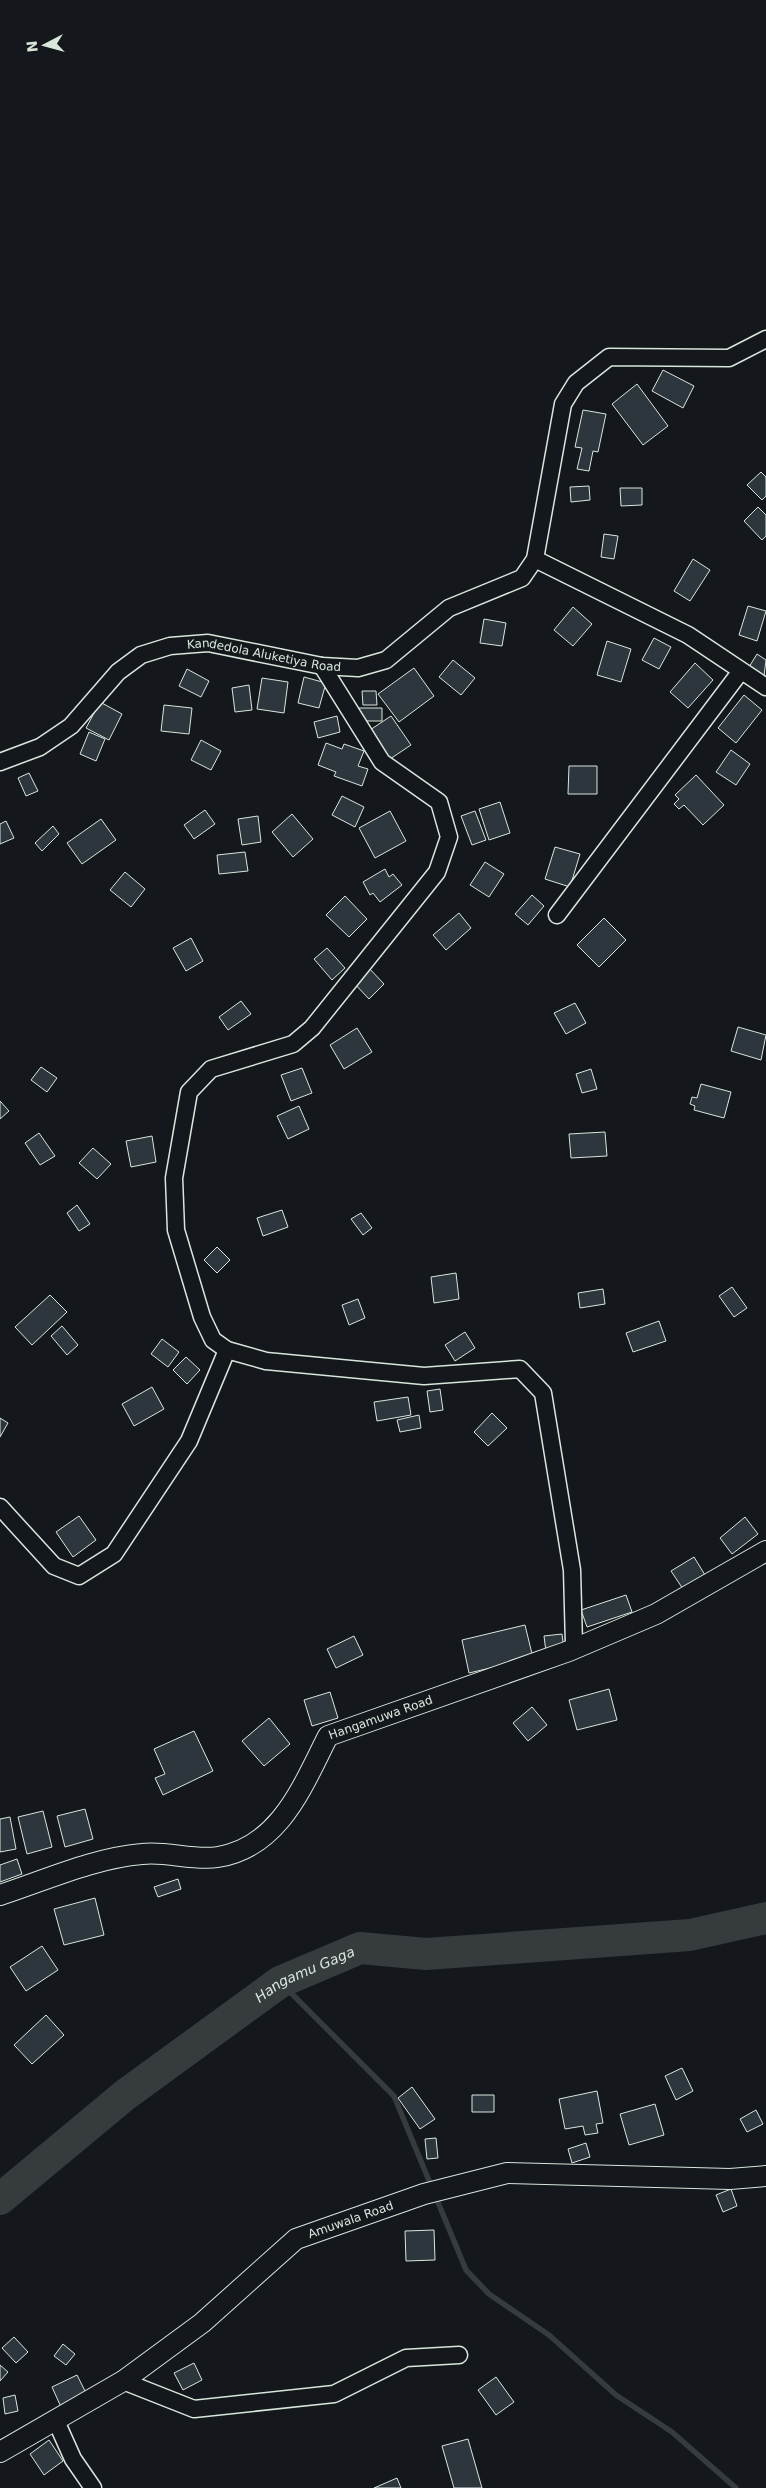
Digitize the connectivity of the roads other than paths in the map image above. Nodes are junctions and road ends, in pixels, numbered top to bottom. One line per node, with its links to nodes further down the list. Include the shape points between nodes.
1 (766, 339): 2 (street, via 729,358 609,358 576,383 563,404)
2 (535, 559): 3 (street, Kandedola Aluketiya Road, via 522,578 449,608 386,660 358,668); 4 (street, via 688,635)
3 (322, 666): 6 (street, Kandedola Aluketiya Road, via 208,643 170,646 141,654 118,672 71,726 40,747); 8 (street, via 382,762 439,802 449,837 437,872 312,1028 294,1044 211,1069 189,1092 174,1178 176,1230 202,1317 213,1340)
4 (741, 671): 5 (street); 7 (street)
5 (766, 686)
6 (0, 762)
7 (557, 915)
8 (227, 1350): 9 (street, via 188,1441 114,1554 79,1576 54,1566); 11 (street, via 266,1361 424,1376 520,1369 543,1393 572,1570 574,1645)
9 (0, 1507)
10 (766, 1551): 11 (street, Hangamuwa Road, via 656,1614)
11 (569, 1650): 12 (street, Hangamuwa Road, via 328,1736 294,1801 273,1829 245,1849 217,1857 144,1853 113,1858)
12 (0, 1895)
13 (766, 2176): 15 (street, Amuwala Road, via 730,2179 507,2173 424,2194 296,2239 202,2323)
14 (459, 2354): 15 (street, via 406,2358 334,2394 194,2409)
15 (123, 2381): 16 (street, Amuwala Road)
16 (56, 2421): 17 (street, Amuwala Road); 18 (street, via 73,2459)
17 (0, 2452)
18 (93, 2488)

